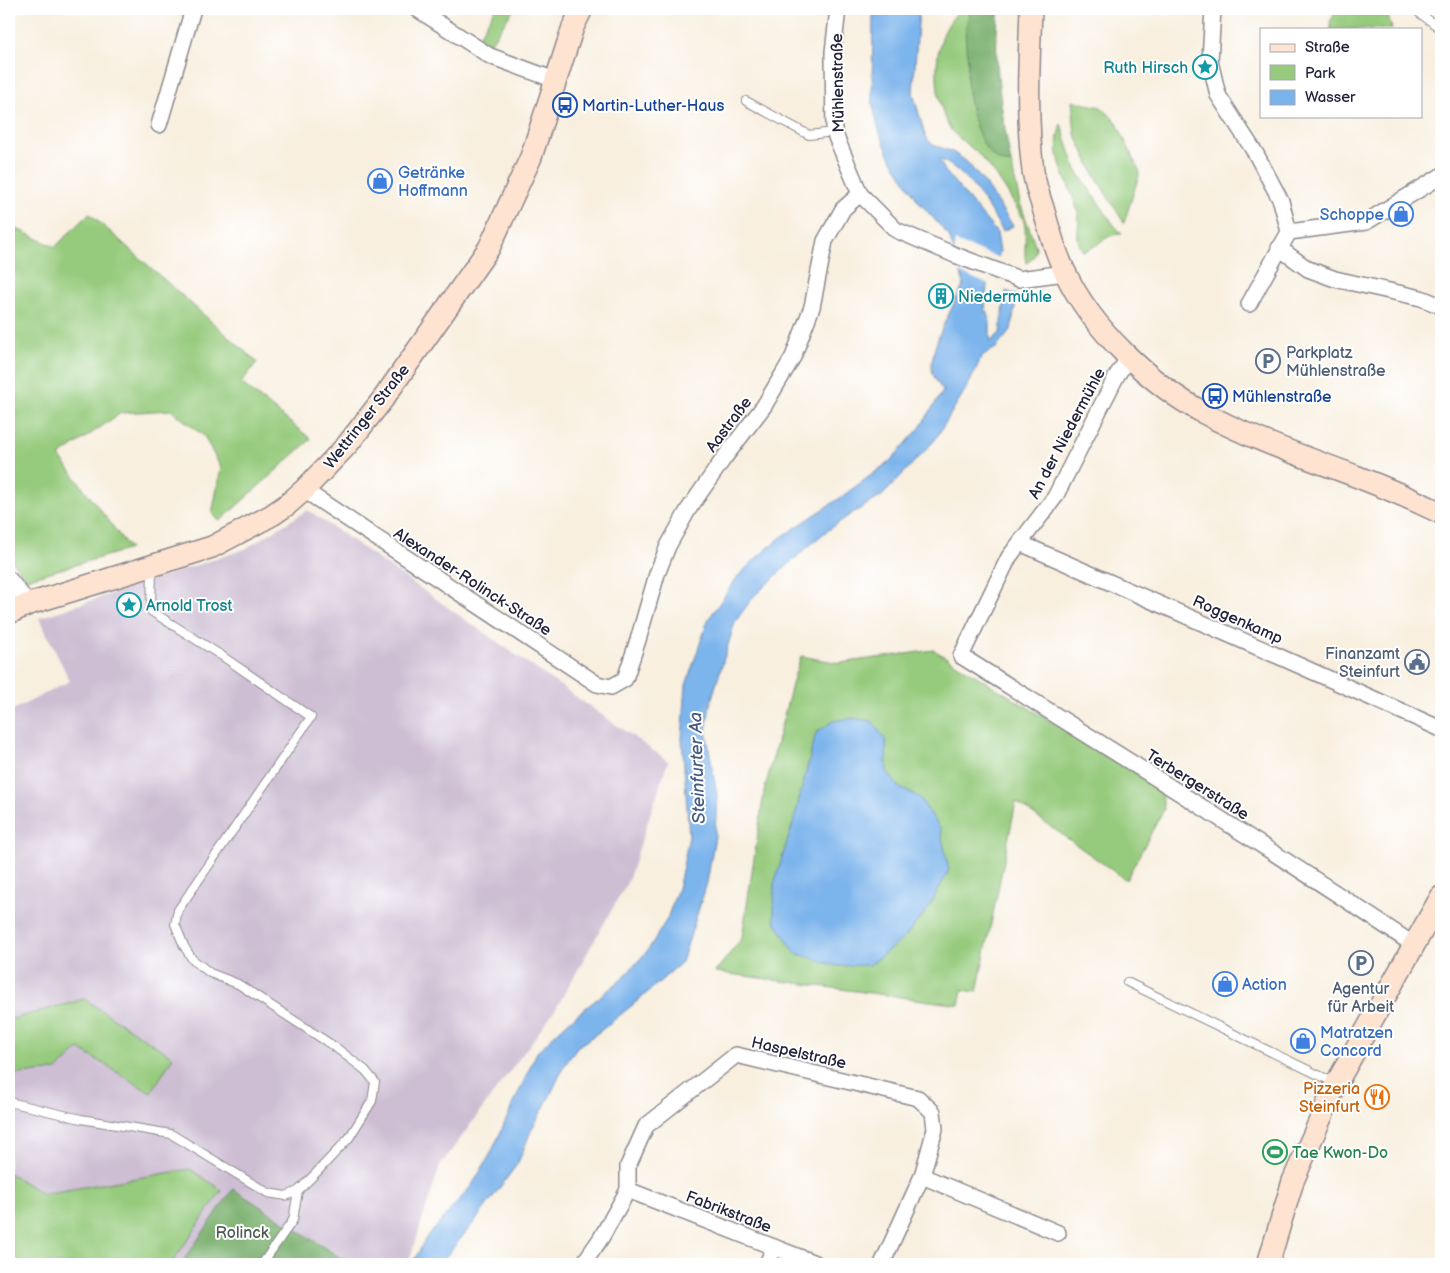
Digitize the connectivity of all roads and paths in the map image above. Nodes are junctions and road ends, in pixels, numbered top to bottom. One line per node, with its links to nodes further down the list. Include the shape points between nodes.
1 (193, 9): 11 (street)
2 (417, 9): 9 (street, via 490,56)
3 (582, 9): 9 (main road, Wettringer Straße)
4 (838, 9): 12 (street, Mühlenstraße, via 833,52)
5 (1031, 9): 17 (main road, via 1029,132 1033,174)
6 (1213, 9): 15 (street, via 1210,61 1218,95 1256,154 1281,201)
7 (1414, 9): 8 (lane)
8 (1441, 29)
9 (555, 80): 21 (main road, Wettringer Straße, via 531,157 489,248 383,399 347,445)
10 (746, 101): 12 (lane, via 809,135)
11 (159, 125)
12 (834, 132): 14 (street, Mühlenstraße)
13 (1441, 176): 15 (street, via 1366,222)
14 (860, 194): 17 (street, Mühlenstraße, via 896,230 955,256 1019,279); 29 (street, Aastraße, via 843,209 825,241 812,308 793,357 764,406 688,510 668,546)
15 (1289, 232): 16 (street)
16 (1279, 248): 18 (street); 19 (street, via 1308,269)
17 (1065, 273): 20 (main road, via 1102,328)
18 (1249, 304)
19 (1441, 306)
20 (1129, 357): 22 (main road, via 1205,414 1268,444 1360,477); 23 (street, An der Niedermühle, via 1055,497)
21 (304, 490): 24 (main road, Wettringer Straße, via 272,515 212,547); 29 (street, Alexander-Rolinck-Straße, via 597,684 611,687)
22 (1441, 513)
23 (1020, 543): 28 (street, An der Niedermühle, via 1009,557); 30 (street, Roggenkamp)
24 (152, 566): 26 (main road, Wettringer Straße); 38 (lane, via 151,611 311,717 178,910 175,924 192,959 210,973 238,984 335,1046 375,1082 372,1101 349,1138)
25 (9, 579): 26 (street)
26 (29, 604): 27 (main road, Wettringer Straße)
27 (9, 613)
28 (961, 656): 32 (street, Terbergerstraße, via 1184,794)
29 (625, 679)
30 (1441, 729)
31 (1441, 897): 32 (main road)
32 (1414, 945): 34 (main road)
33 (1127, 982): 34 (lane)
34 (1336, 1084): 46 (main road, via 1293,1181)
35 (9, 1102): 38 (lane, via 81,1119 171,1134 268,1193 286,1196)
36 (922, 1176): 37 (street, Haspelstraße, via 935,1129 933,1112 918,1098 736,1055 646,1126 628,1166); 39 (street); 45 (street, Haspelstraße)
37 (628, 1190): 40 (street, Fabrikstraße); 42 (street)
38 (298, 1191): 41 (lane, via 293,1220)
39 (1058, 1233)
40 (774, 1247): 43 (street); 44 (street, Fabrikstraße)
41 (262, 1264)
42 (583, 1264)
43 (767, 1264)
44 (817, 1264)
45 (882, 1264)
46 (1268, 1264)

